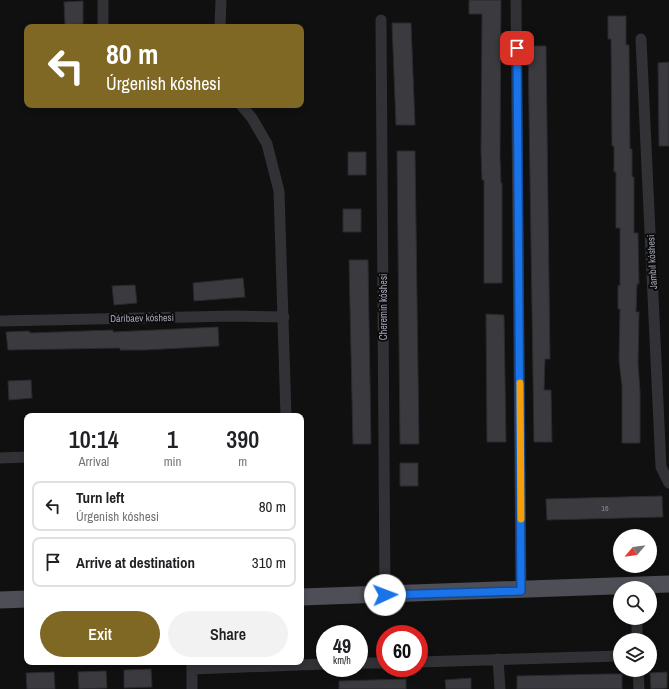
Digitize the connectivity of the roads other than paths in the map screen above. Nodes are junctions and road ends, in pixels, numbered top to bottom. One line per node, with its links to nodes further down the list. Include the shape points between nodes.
1 (103, 0): 5 (street)
2 (221, 0): 6 (street)
3 (516, 0): 18 (street)
4 (381, 20): 19 (street, Cheremin kóshesi)
5 (103, 24)
6 (220, 24)
7 (641, 40): 14 (street, Jambıl kóshesi, via 662,467)
8 (244, 108): 9 (street, via 267,144 279,191)
9 (284, 317): 10 (street, Dáribaev kóshesi); 11 (street)
10 (0, 321)
11 (286, 413)
12 (24, 457): 13 (street)
13 (0, 458)
14 (669, 482)
15 (669, 584): 16 (main road)
16 (657, 585)
17 (613, 588): 18 (main road)
18 (521, 591): 19 (main road)
19 (385, 595): 20 (main road)
20 (304, 597)
21 (24, 599): 22 (main road)
22 (0, 600)
23 (613, 656): 24 (street)
24 (498, 659): 25 (street); 31 (street)
25 (428, 662)
26 (304, 664): 27 (street)
27 (316, 664)
28 (192, 665): 30 (street)
29 (638, 677): 32 (street)
30 (192, 689)
31 (500, 689)
32 (639, 689)

